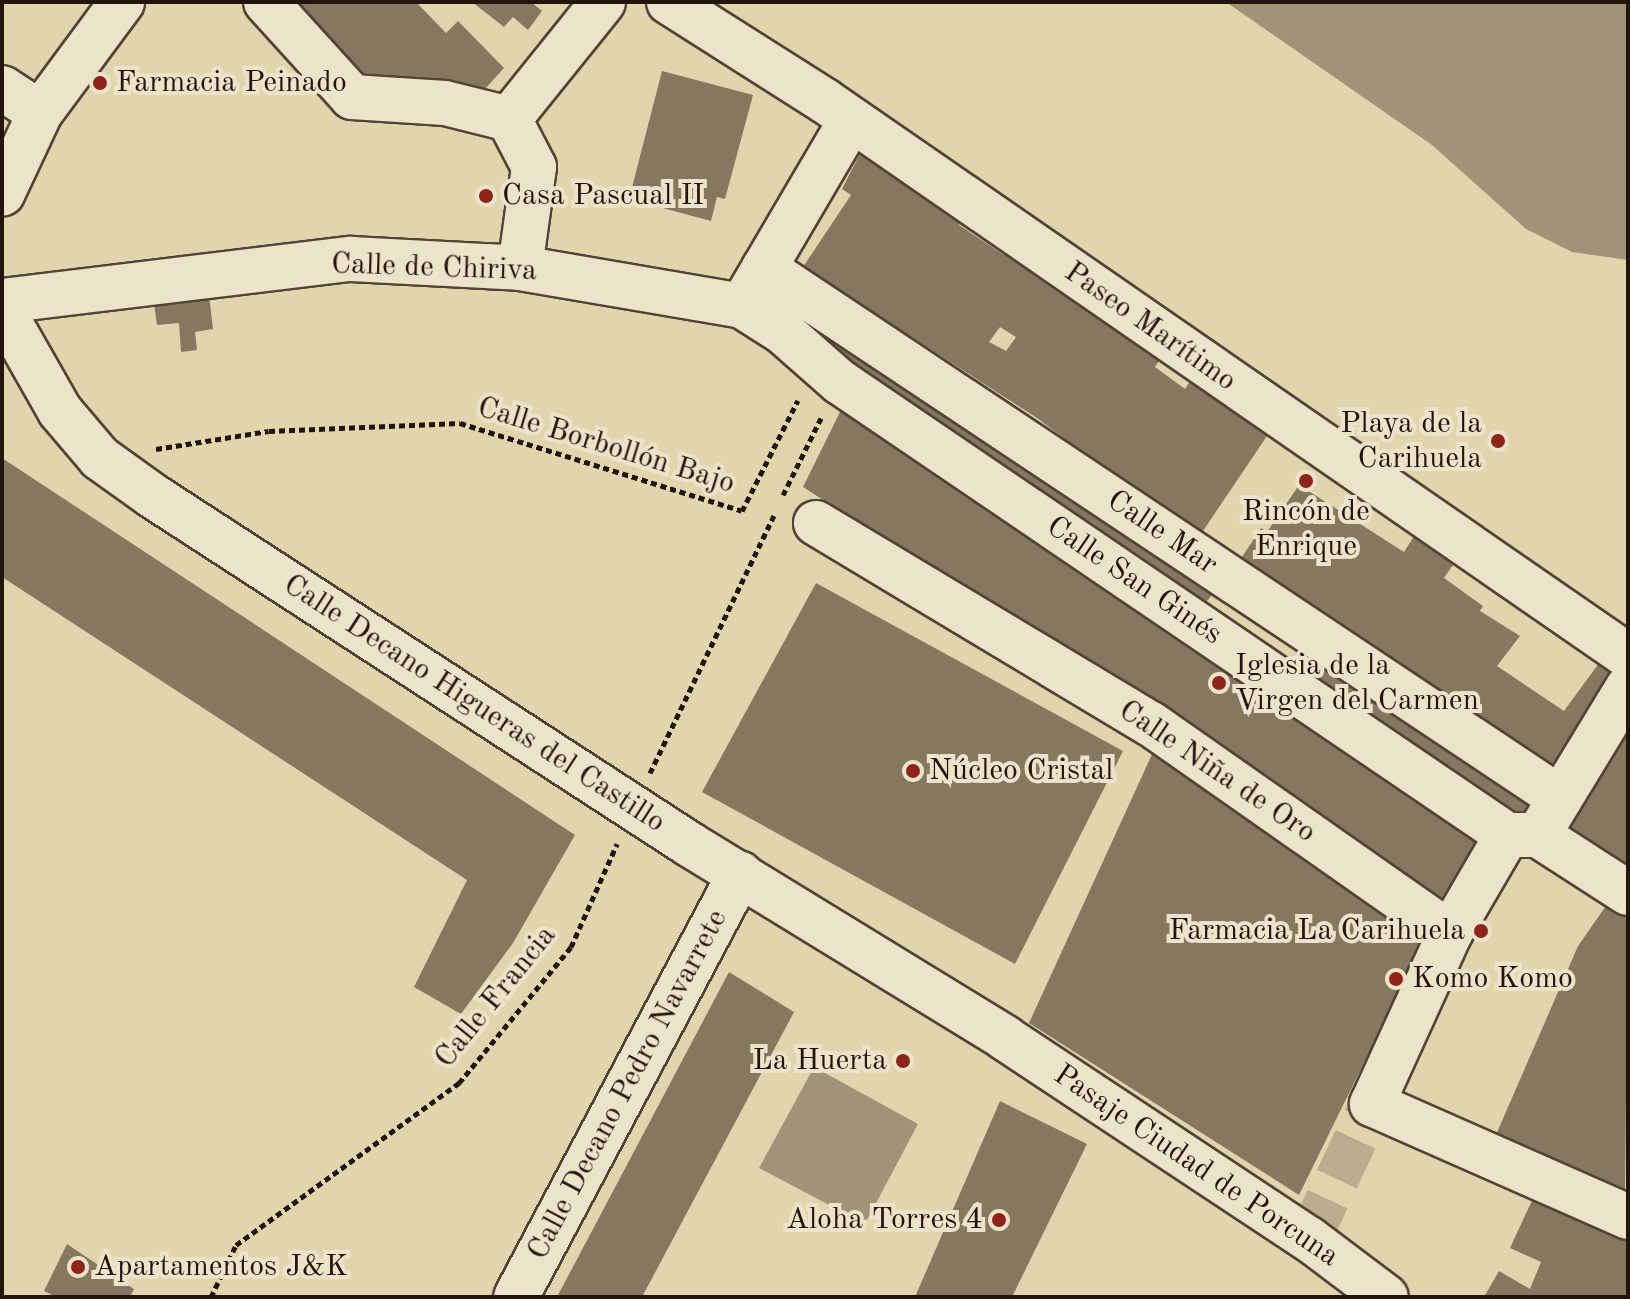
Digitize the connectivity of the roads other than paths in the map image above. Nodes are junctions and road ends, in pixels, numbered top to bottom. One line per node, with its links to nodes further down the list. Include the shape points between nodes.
1 (122, 2): 6 (street)
2 (266, 2): 7 (street, via 352,97 445,103)
3 (603, 2): 7 (street)
4 (669, 2): 8 (street, Paseo Marítimo)
5 (2, 88): 6 (street)
6 (40, 113): 9 (street)
7 (509, 119): 10 (street, via 534,167)
8 (851, 120): 11 (street); 17 (street, Paseo Marítimo)
9 (2, 194)
10 (520, 268): 12 (street, Calle de Chiriva, via 351,259); 13 (street, Calle de Chiriva)
11 (764, 268): 13 (street); 19 (street, Calle Mar)
12 (2, 301)
13 (742, 306): 15 (street, Calle de Chiriva)
14 (2, 309): 21 (street, Calle Decano Higueras del Castillo, via 60,411 100,458)
15 (828, 372): 20 (street, Calle San Ginés)
16 (816, 523): 23 (street, Calle Niña de Oro, via 1151,724)
17 (1628, 656)
18 (1628, 687): 19 (street)
19 (1560, 798): 20 (street)
20 (1523, 835): 22 (street, Calle San Ginés); 23 (street)
21 (740, 874): 24 (street, Calle Decano Higueras del Castillo); 26 (street, Calle Decano Pedro Navarrete)
22 (1628, 893)
23 (1450, 933): 25 (street, via 1372,1104)
24 (1005, 1038): 27 (street, Pasaje Ciudad de Porcuna, via 1309,1239)
25 (1628, 1217)
26 (516, 1297)
27 (1386, 1297)

